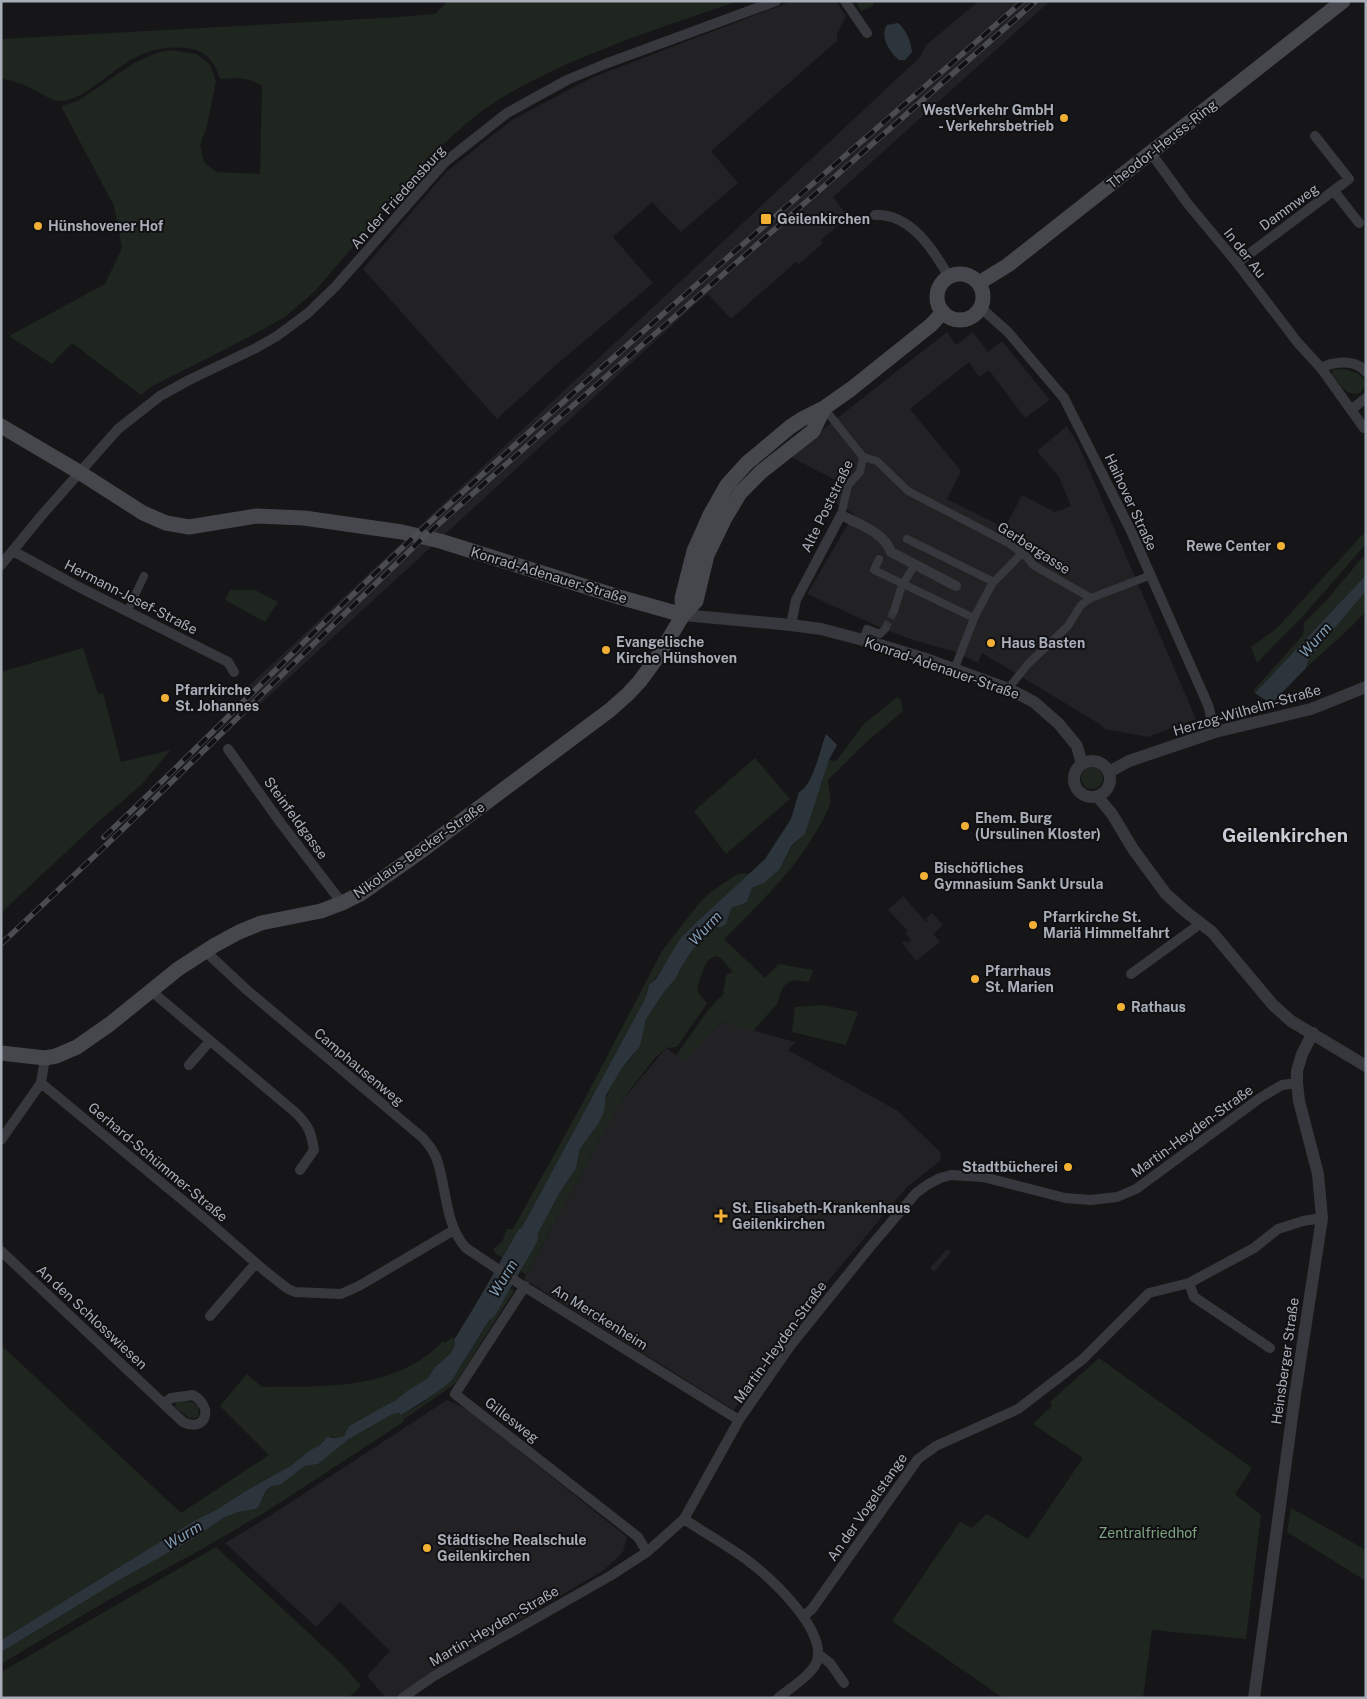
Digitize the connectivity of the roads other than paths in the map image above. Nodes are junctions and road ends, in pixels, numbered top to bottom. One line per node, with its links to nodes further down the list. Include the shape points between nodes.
1 (776, 1): 23 (street, An der Friedensburg, via 567,80 507,113 445,162 335,287 308,313 256,348 160,396 118,429)
2 (845, 1): 4 (street)
3 (1343, 1): 6 (main road, Theodor-Heuss-Ring)
4 (867, 33)
5 (1316, 136): 7 (street, Dammweg, via 1350,179)
6 (1151, 153): 10 (street, In der Au); 12 (main road, Theodor-Heuss-Ring, via 1008,265)
7 (1334, 192): 9 (street, Dammweg); 10 (street, Dammweg)
8 (875, 215): 11 (street, via 885,214 899,219 918,233)
9 (1359, 223)
10 (1237, 264): 15 (street, In der Au)
11 (949, 277): 12 (main road, via 968,275); 14 (main road, via 938,290 938,302)
12 (979, 283): 13 (main road, via 984,298)
13 (981, 308): 14 (main road, via 974,316 963,320 952,319); 48 (street, Haihover Straße, via 1008,332 1064,398 1131,531 1208,706)
14 (943, 312): 18 (main road, via 931,325)
15 (1321, 368): 16 (street, via 1343,362); 19 (street, In der Au)
16 (1365, 369)
17 (1366, 398): 19 (street)
18 (824, 408): 22 (street, Alte Poststraße); 39 (main road, via 790,427 747,463 727,485 694,551 682,598)
19 (1351, 410): 21 (street, In der Au)
20 (1, 426): 23 (main road, Konrad-Adenauer-Straße)
21 (1364, 428)
22 (863, 457): 24 (street, Alte Poststraße, via 860,472 848,486); 27 (street, Gerbergasse, via 877,461 908,491)
23 (80, 472): 26 (street, An der Friedensburg); 39 (main road, Konrad-Adenauer-Straße, via 143,513 166,523 189,527 257,516 313,519 402,532)
24 (840, 514): 30 (street, via 880,536 888,542 892,552); 41 (street, Alte Poststraße, via 796,600)
25 (907, 538): 33 (street)
26 (13, 551): 29 (street, An der Friedensburg); 37 (street, Hermann-Josef-Straße)
27 (1022, 553): 33 (street); 36 (street, Gerbergasse, via 1033,565)
28 (879, 559): 34 (street, via 874,570)
29 (1, 565)
30 (915, 565): 34 (street); 35 (street)
31 (144, 576): 37 (street)
32 (1146, 577): 36 (street)
33 (994, 582): 40 (street)
34 (902, 584): 38 (street); 40 (street)
35 (956, 586)
36 (1091, 598): 46 (street, via 1081,605 1068,626)
37 (128, 610): 45 (street, Hermann-Josef-Straße, via 228,662)
38 (894, 611)
39 (683, 615): 41 (street, Konrad-Adenauer-Straße); 53 (main road, Nikolaus-Becker-Straße, via 640,681 610,710 414,857)
40 (974, 618): 44 (street)
41 (790, 625): 50 (street, Konrad-Adenauer-Straße, via 863,640 1011,690 1043,710 1072,740)
42 (885, 629): 43 (street, Konrad-Adenauer-Straße, via 880,634 867,629)
43 (865, 634)
44 (956, 665)
45 (234, 672)
46 (1011, 685)
47 (1366, 687): 48 (street, Herzog-Wilhelm-Straße, via 1311,709)
48 (1215, 732): 51 (street, Herzog-Wilhelm-Straße)
49 (228, 749): 53 (street, Steinfeldgasse)
50 (1082, 764): 51 (street, via 1098,761); 52 (street, via 1074,776 1075,786 1082,794)
51 (1109, 772): 52 (street, via 1110,784)
52 (1097, 796): 54 (street, via 1166,894)
53 (342, 903): 55 (main road, Nikolaus-Becker-Straße, via 261,924)
54 (1200, 924): 56 (street); 58 (street, via 1212,932 1273,1005 1291,1021)
55 (205, 951): 57 (main road, Nikolaus-Becker-Straße); 69 (street, Camphausenweg, via 432,1148 440,1166)
56 (1131, 974)
57 (150, 990): 59 (street); 61 (main road, Nikolaus-Becker-Straße, via 77,1047)
58 (1313, 1033): 63 (street); 65 (street, Heinsberger Straße, via 1302,1054)
59 (210, 1041): 62 (street); 67 (street, via 306,1123 314,1150)
60 (1, 1053): 61 (main road, Nikolaus-Becker-Straße)
61 (44, 1058): 64 (street)
62 (189, 1066)
63 (1366, 1066)
64 (41, 1083): 66 (street); 71 (street, Gerhard-Schümmer-Straße)
65 (1297, 1083): 68 (street, Heinsberger Straße, via 1318,1174); 77 (street, Martin-Heyden-Straße, via 1282,1085 1260,1098 1136,1189 1117,1197 1065,1198 983,1177 951,1175 940,1178 916,1193 810,1319)
66 (1, 1140)
67 (300, 1170)
68 (1322, 1218): 72 (street, An der Vogelstange, via 1303,1220 1278,1229 1254,1248); 85 (street, Heinsberger Straße)
69 (454, 1230): 71 (street, Gerhard-Schümmer-Straße, via 342,1294 295,1292); 73 (street, An Merckenheim, via 466,1248)
70 (1, 1251): 76 (street, An den Schlosswiesen)
71 (256, 1263): 74 (street)
72 (1189, 1283): 75 (street, via 1194,1297); 80 (street, An der Vogelstange, via 1149,1293 1082,1359 1018,1410 936,1446 918,1459 812,1609)
73 (522, 1285): 77 (street, An Merckenheim); 79 (street, Gillesweg, via 456,1394 623,1525 638,1538)
74 (210, 1316)
75 (1270, 1348)
76 (164, 1403)
77 (740, 1420): 78 (street, Martin-Heyden-Straße)
78 (684, 1520): 79 (street, Martin-Heyden-Straße); 80 (street, via 751,1563 777,1586)
79 (647, 1552): 83 (street, Martin-Heyden-Straße, via 434,1676)
80 (803, 1617): 81 (street, via 812,1630)
81 (818, 1654): 82 (street, via 830,1663); 84 (street, via 810,1672)
82 (844, 1683)
83 (402, 1698)
84 (778, 1698)
85 (1254, 1698)

